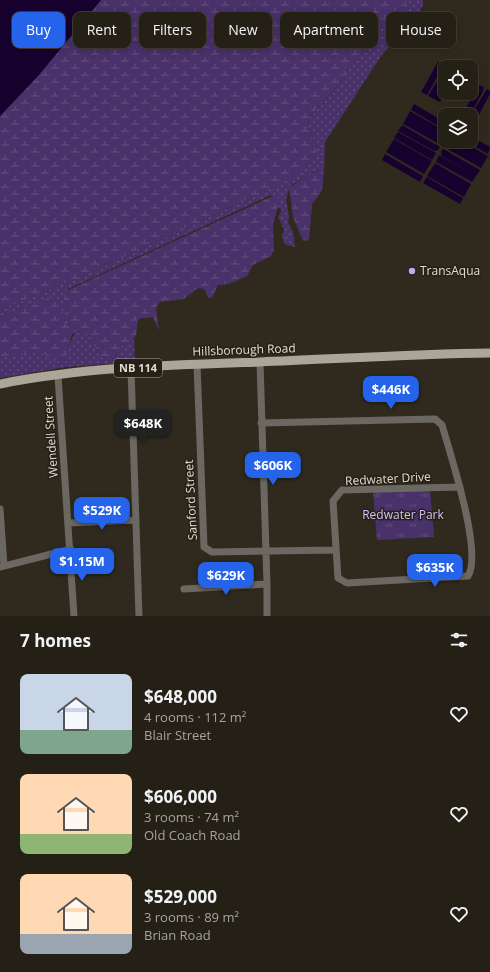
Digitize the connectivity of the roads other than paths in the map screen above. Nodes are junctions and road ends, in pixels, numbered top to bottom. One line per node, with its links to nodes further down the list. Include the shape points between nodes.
1 (490, 352): 2 (main road, Hillsborough Road / NB 114)
2 (260, 362): 3 (main road, Hillsborough Road / NB 114); 7 (street)
3 (197, 364): 4 (main road, Hillsborough Road / NB 114); 13 (street, Sanford Street, via 204,547 212,552)
4 (131, 369): 5 (main road, Hillsborough Road / NB 114); 10 (street)
5 (58, 376): 6 (main road, Hillsborough Road / NB 114); 11 (street, Wendell Street)
6 (0, 384)
7 (261, 423): 8 (street, Redwater Drive, via 435,419 442,425); 13 (street)
8 (460, 488): 14 (street, Redwater Drive, via 342,490 333,501); 14 (street, Redwater Drive, via 471,544 472,571 468,576 347,583 338,578)
9 (0, 509): 15 (street)
10 (136, 520): 11 (street); 19 (street)
11 (68, 523): 12 (street, Wendell Street)
12 (71, 549): 15 (street); 18 (street, Wendell Street)
13 (266, 550): 14 (street); 16 (street)
14 (335, 550)
15 (2, 566)
16 (267, 584): 17 (street); 20 (street)
17 (184, 589)
18 (74, 616)
19 (139, 616)
20 (267, 616)

